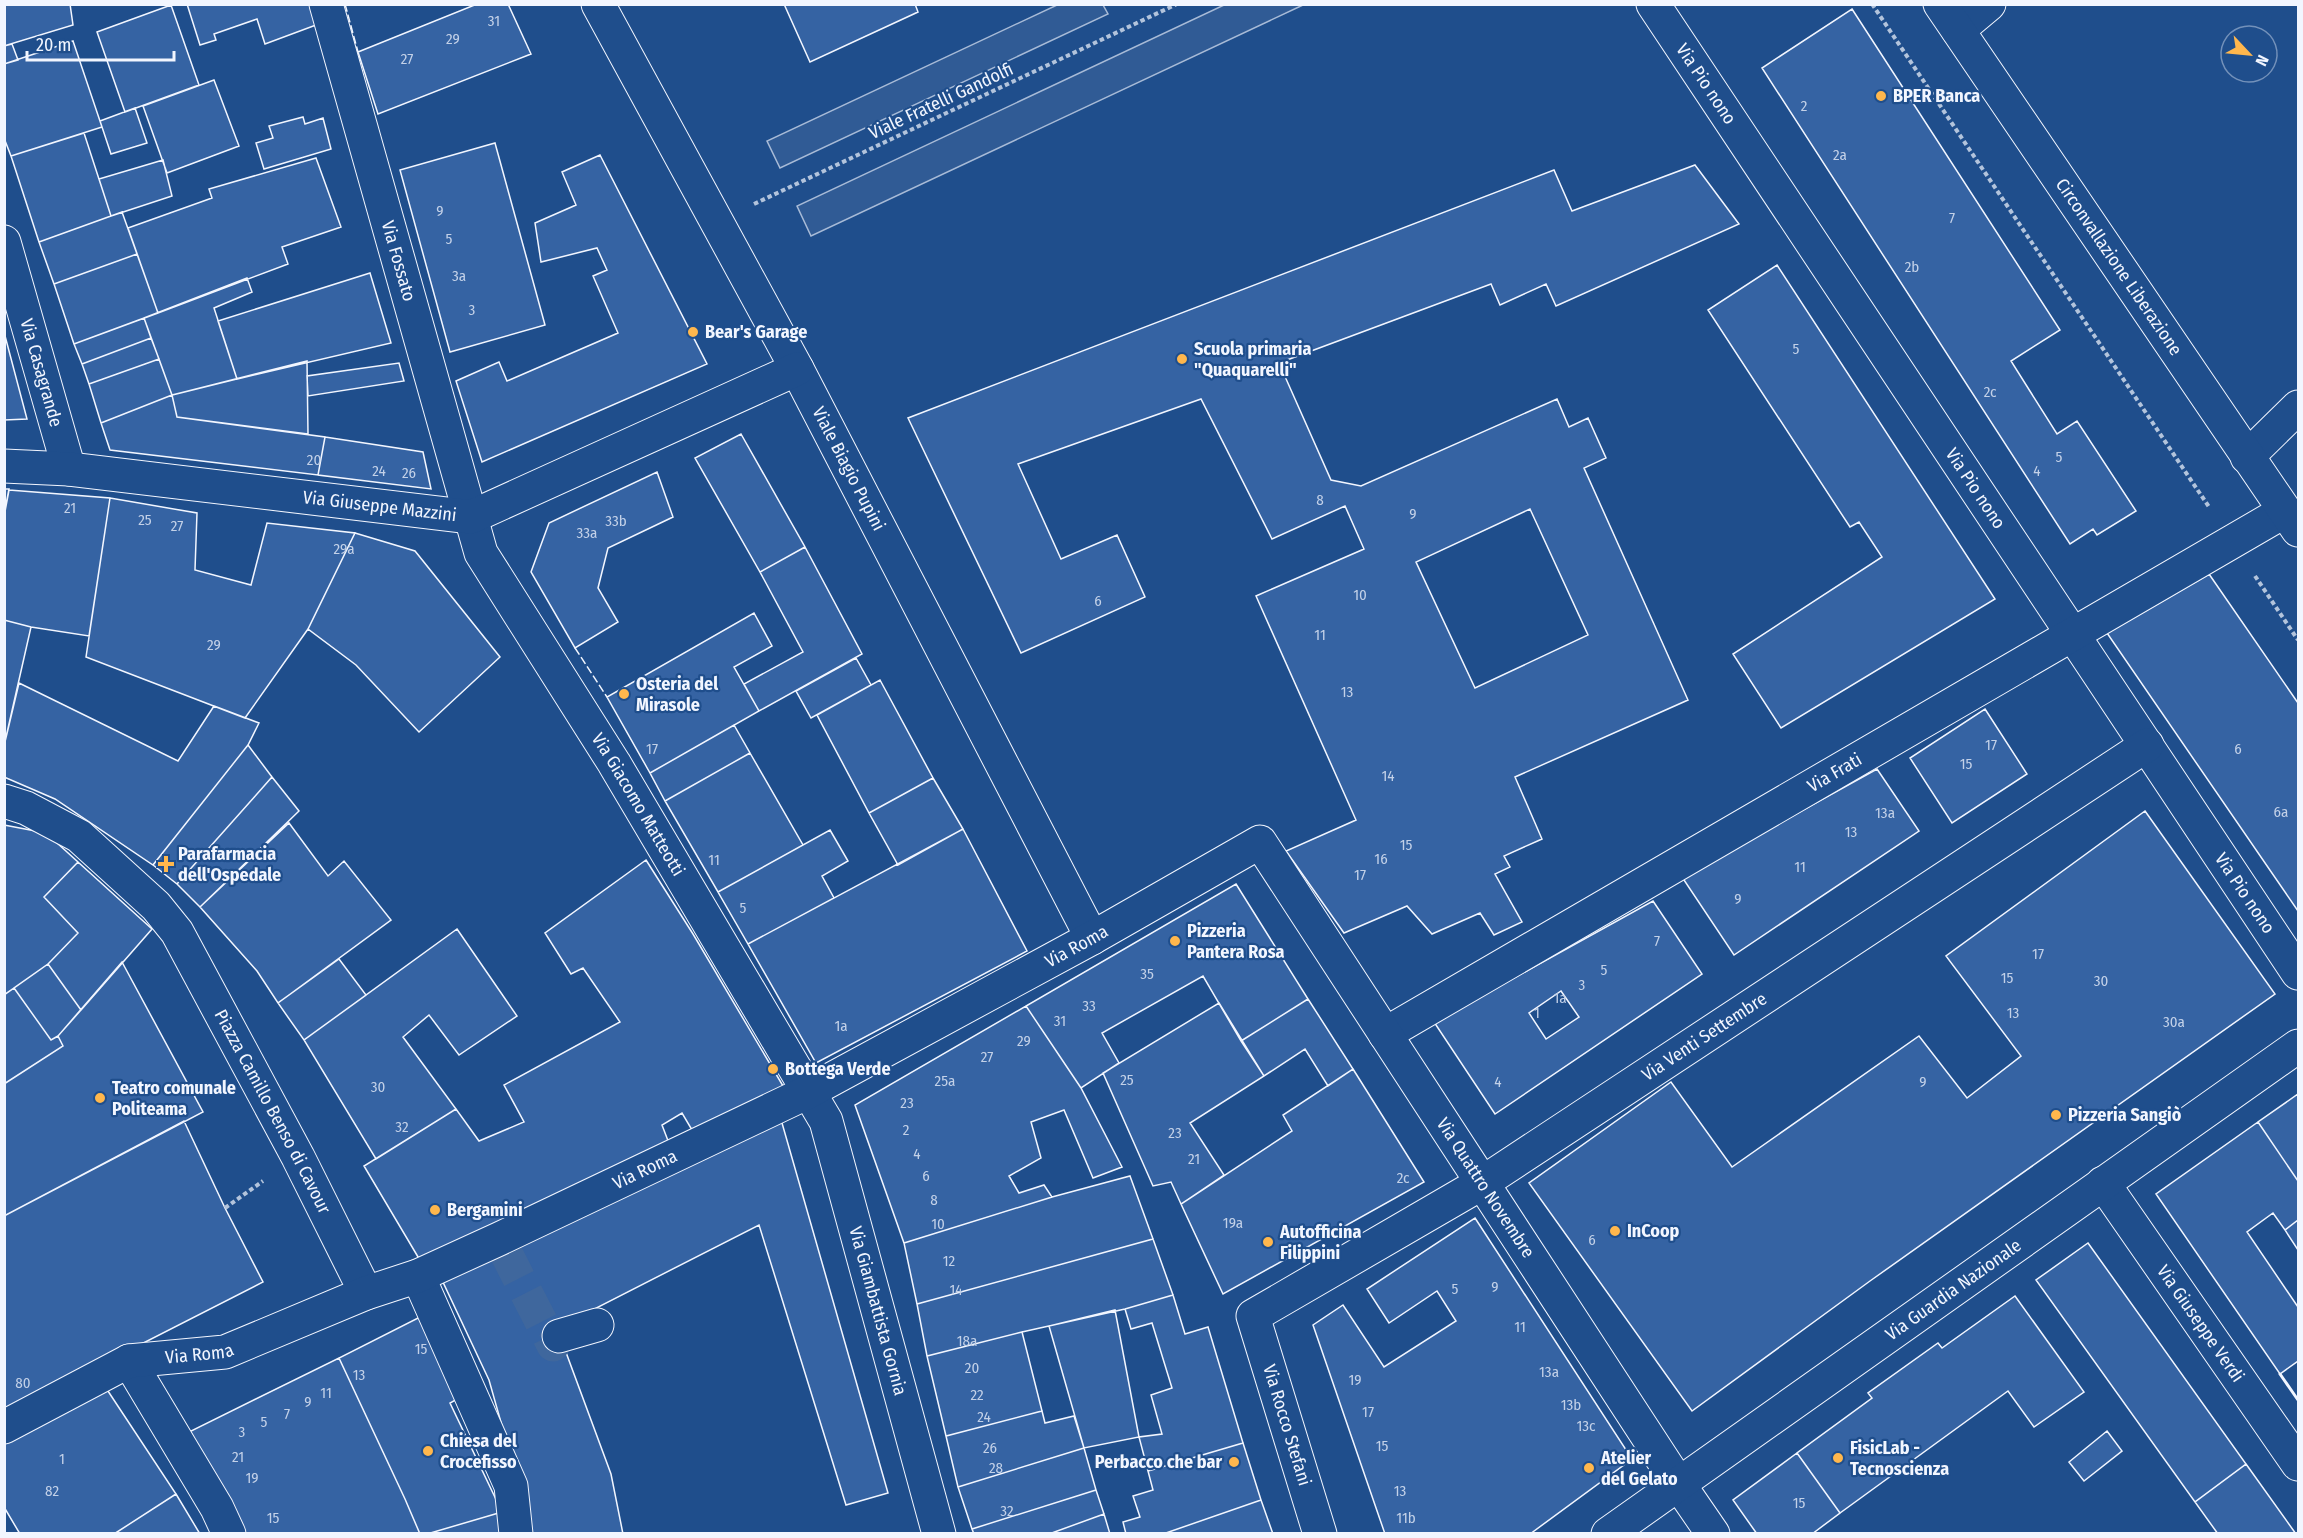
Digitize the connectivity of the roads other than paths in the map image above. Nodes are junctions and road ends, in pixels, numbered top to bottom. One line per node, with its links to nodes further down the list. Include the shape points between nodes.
1 (326, 4): 12 (street, Via Fossato)
2 (598, 4): 7 (street, Viale Biagio Pupini)
3 (1653, 4): 14 (street, Via Pio nono)
4 (1989, 4): 5 (street)
5 (1949, 17): 9 (street, Circonvallazione Liberazione)
6 (4, 242): 11 (street, Via Casagrande)
7 (797, 369): 12 (street, Via Giuseppe Mazzini); 18 (street, Viale Biagio Pupini)
8 (2298, 407): 9 (street)
9 (2247, 457): 13 (street, Circonvallazione Liberazione)
10 (4, 466): 11 (street, Via Giuseppe Mazzini)
11 (69, 469): 12 (street, Via Giuseppe Mazzini)
12 (471, 517): 22 (street, Via Giacomo Matteotti, via 481,553 614,763)
13 (2292, 520): 14 (street, Via Frati, via 2233,542)
14 (2073, 635): 15 (street, Via Pio nono); 20 (street, Via Frati)
15 (2146, 745): 19 (street, Via Pio nono); 23 (street, Via Venti Settembre)
16 (4, 801): 26 (street, Piazza Camillo Benso di Cavour, via 79,836 156,906 177,932)
17 (1260, 842): 18 (street, Via Roma); 20 (street, Via Quattro Novembre)
18 (1092, 938): 22 (street, Via Roma)
19 (2298, 973)
20 (1385, 1034): 23 (street, Via Quattro Novembre)
21 (2298, 1046): 24 (street, Via Guardia Nazionale)
22 (808, 1092): 25 (street, Via Roma, via 502,1244); 36 (street, Via Giambattista Gornia, via 826,1121)
23 (1482, 1183): 27 (street, Via Venti Settembre); 33 (street, Via Quattro Novembre)
24 (2103, 1184): 32 (street, Via Giuseppe Verdi); 33 (street, Via Guardia Nazionale)
25 (418, 1276): 26 (street, Via Roma); 35 (street, via 511,1486)
26 (366, 1293): 30 (street, Via Roma, via 225,1352)
27 (1253, 1316): 37 (street, Via Rocco Stefani)
28 (597, 1325): 29 (street)
29 (559, 1336)
30 (129, 1361): 31 (street, Via Roma); 34 (street, via 218,1508)
31 (4, 1427)
32 (2298, 1464)
33 (1678, 1483): 38 (street, Via Guardia Nazionale); 39 (street, Via Quattro Novembre)
34 (229, 1533)
35 (516, 1533)
36 (939, 1533)
37 (1320, 1533)
38 (1608, 1533)
39 (1713, 1533)

